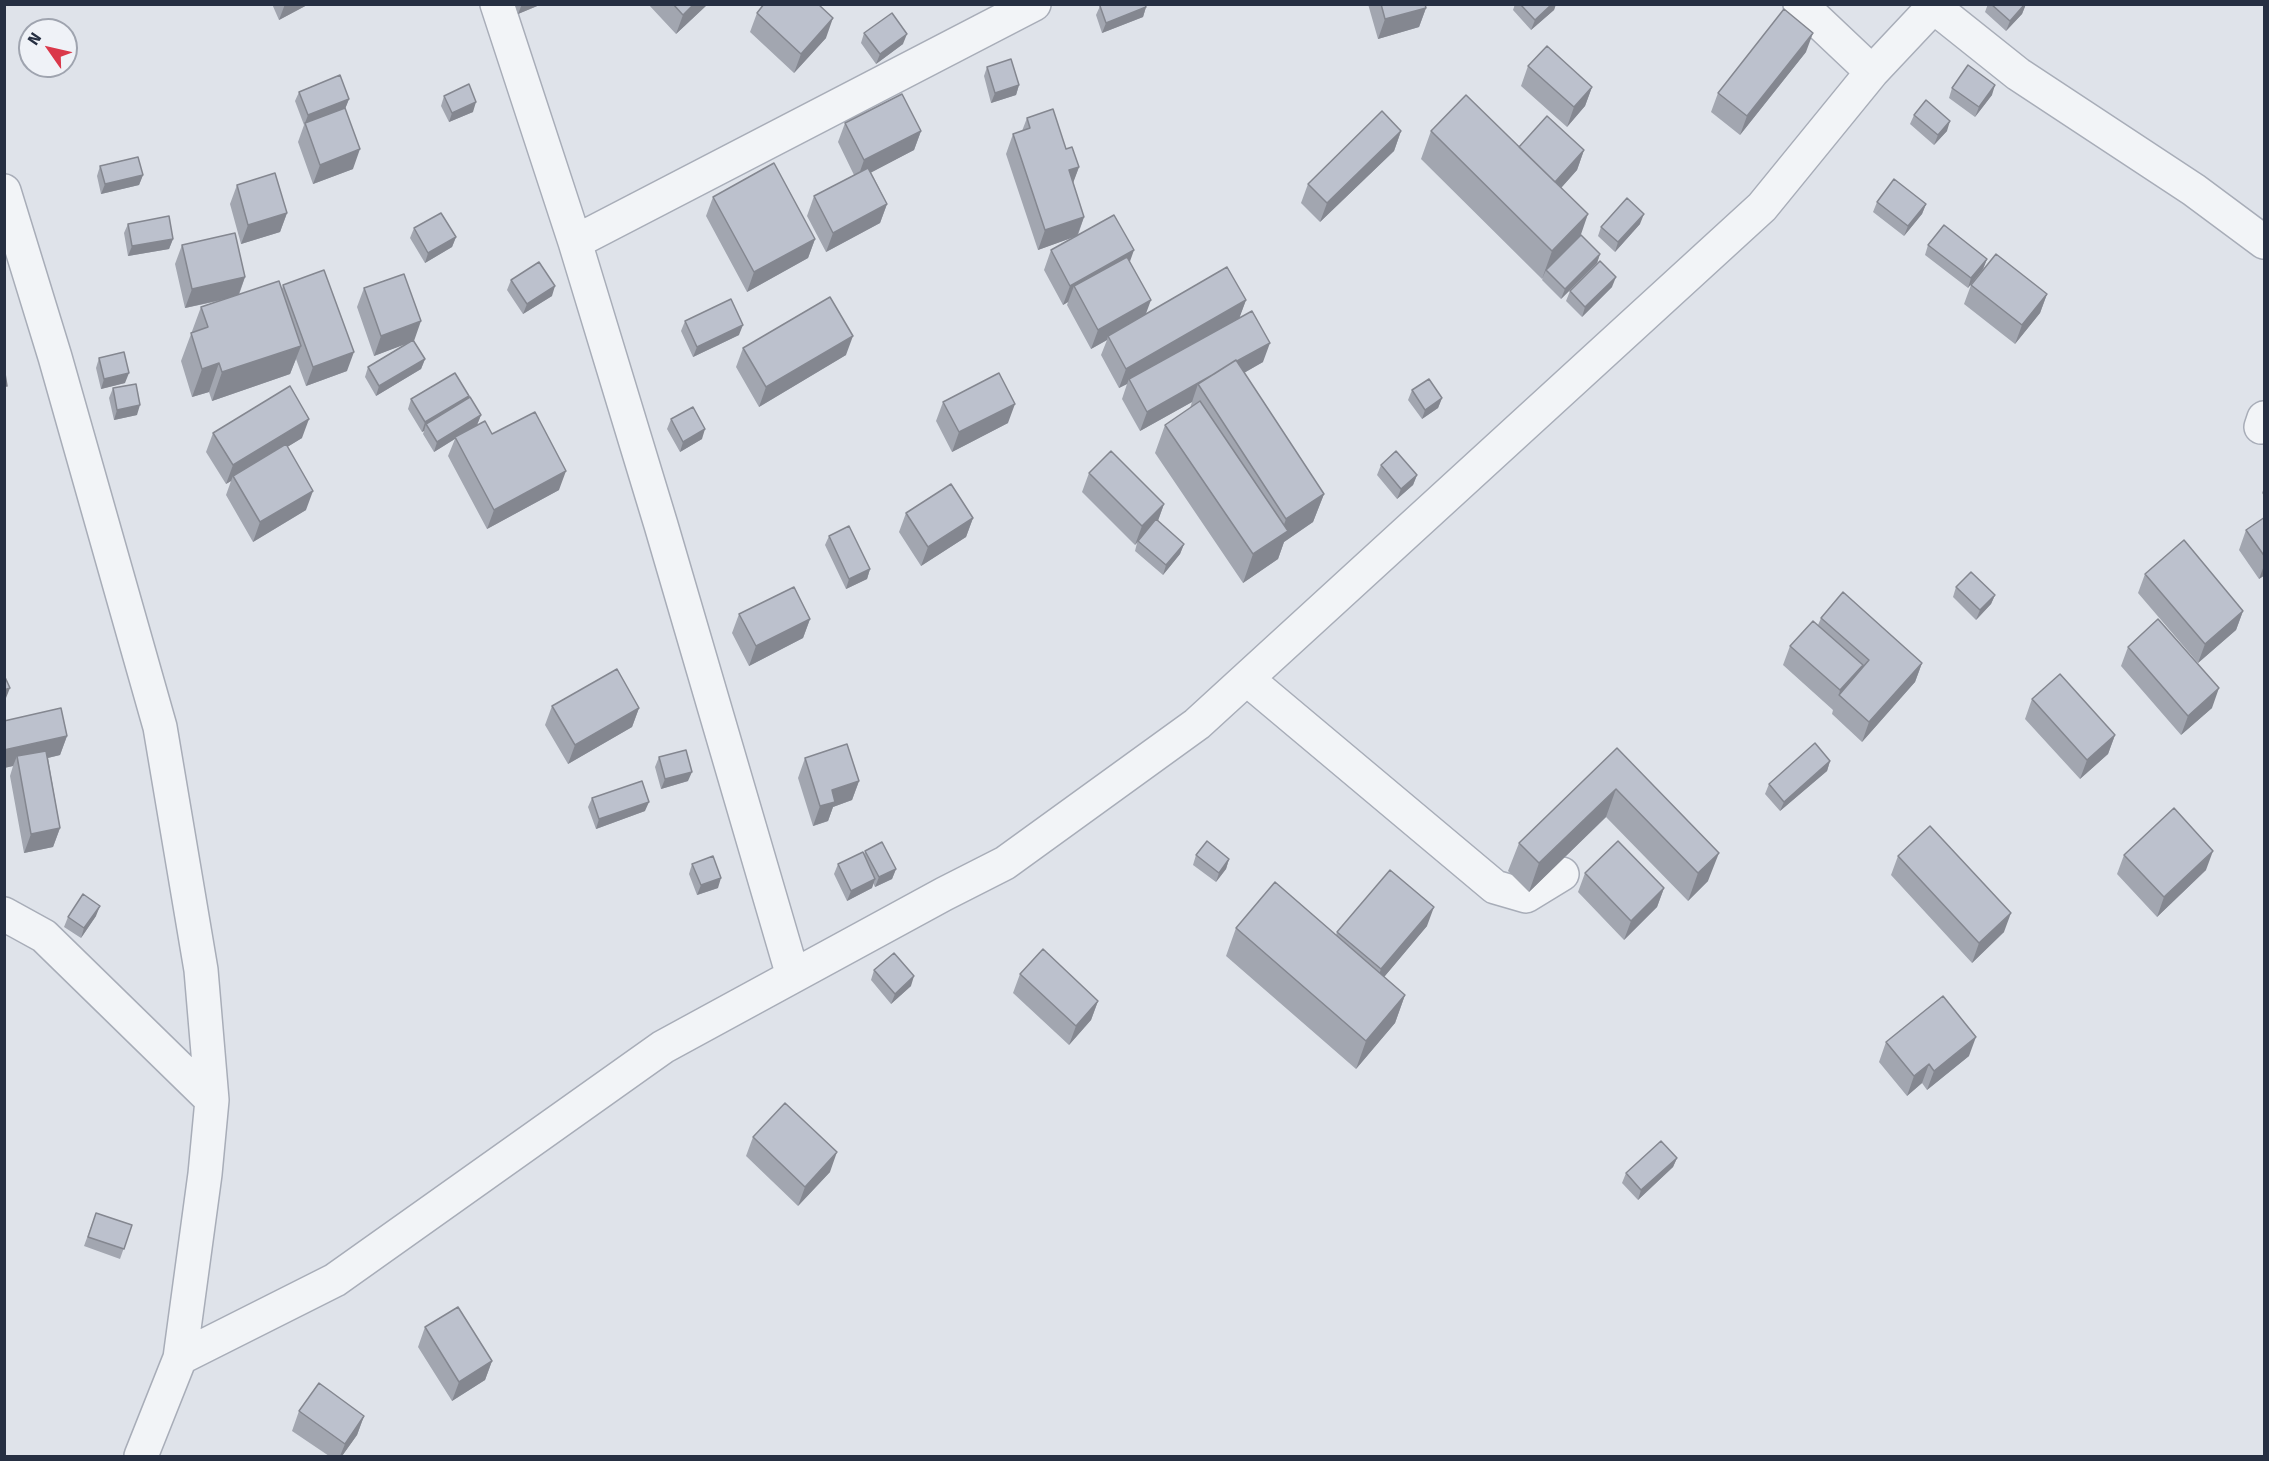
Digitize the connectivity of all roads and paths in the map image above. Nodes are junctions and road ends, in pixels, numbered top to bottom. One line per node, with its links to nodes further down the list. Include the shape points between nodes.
1 (497, 4): 7 (street)
2 (1034, 4): 7 (street)
3 (1800, 4): 5 (street)
4 (1935, 6): 5 (street); 8 (street, via 2018,74 2194,190)
5 (1872, 72): 9 (street, via 1762,207)
6 (4, 191): 13 (street, via 160,727 201,970)
7 (575, 242): 12 (street)
8 (2265, 242)
9 (1247, 679): 10 (street, via 1495,887 1526,896); 12 (street, via 1197,724 1005,863)
10 (1562, 874)
11 (4, 915): 13 (street, via 44,936)
12 (793, 976): 14 (street, via 663,1047 335,1280)
13 (212, 1100): 14 (street)
14 (180, 1358): 15 (street)
15 (141, 1456)

